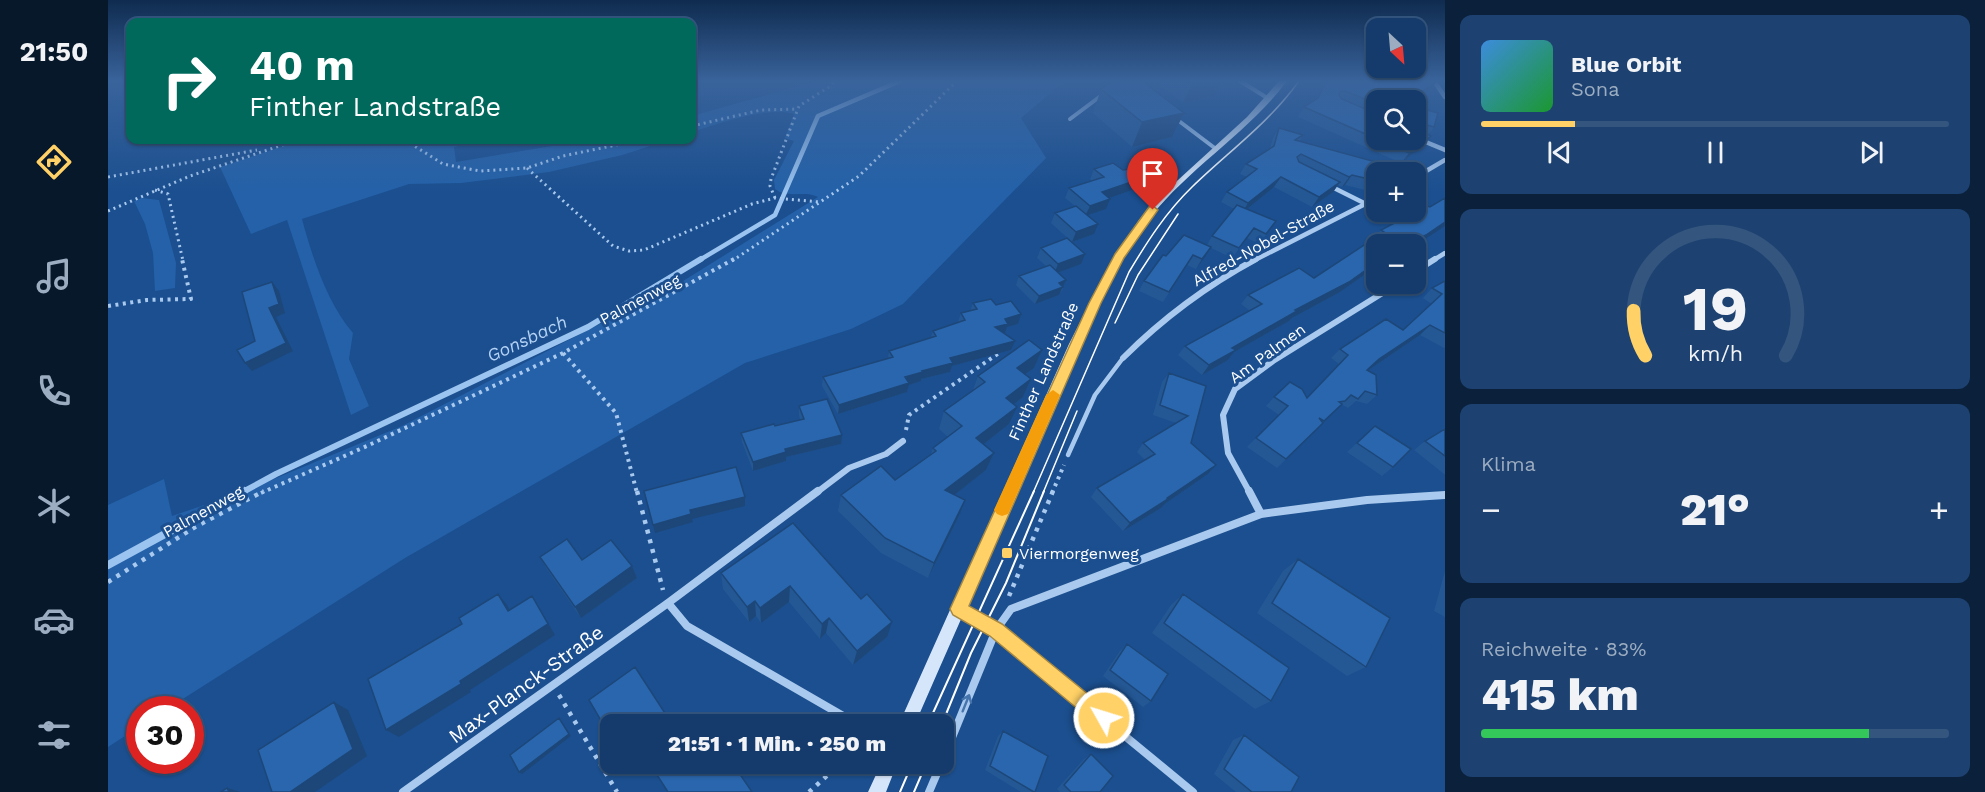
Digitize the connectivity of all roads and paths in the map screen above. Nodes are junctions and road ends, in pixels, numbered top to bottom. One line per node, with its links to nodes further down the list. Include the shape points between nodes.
1 (727, 118): 6 (path)
2 (795, 118): 20 (path, via 771,179)
3 (919, 118): 21 (path, Palmenweg, via 859,176)
4 (1174, 118): 11 (lane)
5 (1251, 118): 11 (main road, Finther Landstraße)
6 (696, 125)
7 (1426, 142): 13 (street)
8 (283, 144): 12 (path)
9 (411, 144): 15 (path, via 443,164 480,171)
10 (621, 144): 15 (path)
11 (1216, 149): 40 (main road, Finther Landstraße, via 1163,198 1119,257 1073,350)
12 (261, 150): 17 (path); 19 (path)
13 (1445, 150)
14 (1444, 162): 16 (street)
15 (527, 168): 20 (path, via 613,246 629,251 644,250)
16 (1426, 172)
17 (108, 177)
18 (1325, 183): 22 (street, Alfred-Nobel-Straße)
19 (154, 190): 23 (path); 27 (path, via 168,194 191,299)
20 (775, 198): 21 (path)
21 (821, 202): 29 (path, Palmenweg, via 694,283)
22 (1366, 204): 30 (street, Alfred-Nobel-Straße, via 1208,286 1146,332)
23 (108, 211)
24 (1445, 253): 25 (street)
25 (1426, 265)
26 (1381, 294): 35 (street, Am Palmen, via 1235,388 1223,415 1228,453)
27 (108, 306)
28 (1005, 348): 31 (path)
29 (563, 353): 36 (path, Palmenweg, via 284,481 195,527); 38 (path, via 616,413)
30 (1123, 358): 33 (lane, via 1095,395)
31 (908, 418)
32 (903, 441): 39 (street, Max-Planck-Straße, via 886,454 849,468)
33 (1067, 457): 37 (path)
34 (1445, 495): 35 (street, via 1367,500)
35 (1261, 514): 41 (street, via 1011,609)
36 (108, 582)
37 (1012, 590)
38 (663, 593)
39 (668, 603): 42 (street, Max-Planck-Straße); 43 (street, via 687,626)
40 (958, 609): 41 (street); 44 (main road, Finther Landstraße)
41 (996, 630): 45 (street, one-way to 41); 54 (street)
42 (553, 685): 49 (street, Max-Planck-Straße); 50 (path)
43 (840, 714)
44 (911, 714)
45 (954, 733)
46 (829, 774): 51 (path)
47 (885, 774): 52 (main road)
48 (937, 774): 53 (street)
49 (403, 792)
50 (617, 792)
51 (809, 792)
52 (877, 792)
53 (929, 792)
54 (1193, 792)

